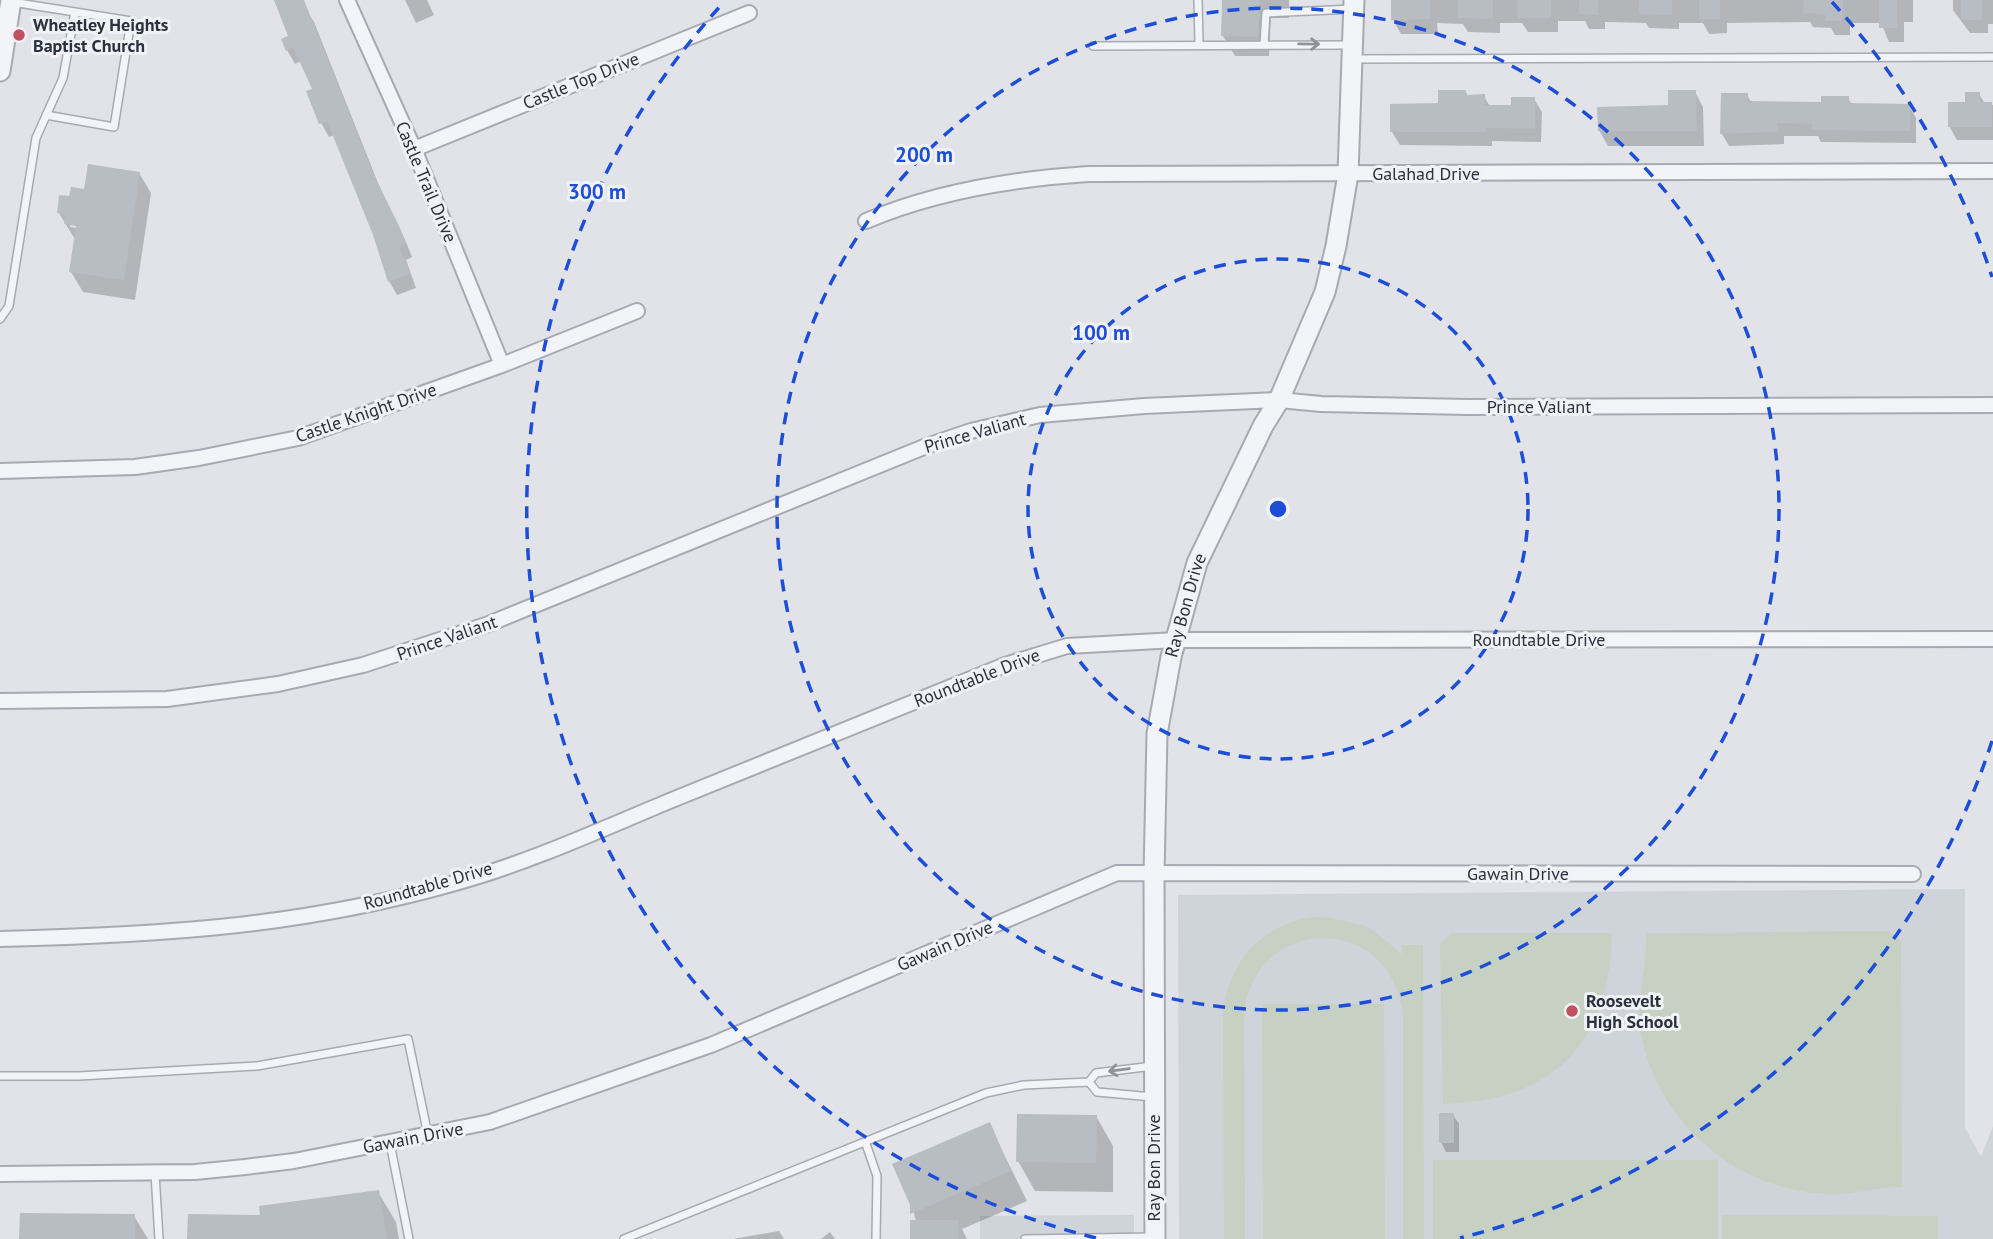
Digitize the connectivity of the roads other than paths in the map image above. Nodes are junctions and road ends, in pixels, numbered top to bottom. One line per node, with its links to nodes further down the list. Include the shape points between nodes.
1 (347, 0): 14 (street, Castle Trail Drive)
2 (1198, 0): 7 (lane)
3 (7, 1): 5 (lane); 12 (street)
4 (1354, 5): 8 (lane, via 1266,13); 10 (street, Ray Bon Drive)
5 (75, 12): 13 (lane, via 63,78); 13 (lane, via 131,21 114,127)
6 (748, 13): 14 (street, Castle Top Drive)
7 (1199, 43): 8 (lane); 9 (lane)
8 (1264, 44): 10 (lane, one-way to 10)
9 (1093, 46)
10 (1353, 52): 11 (lane); 16 (street, Ray Bon Drive)
11 (1993, 57)
12 (0, 71)
13 (46, 116): 19 (lane, via 36,138 9,306)
14 (414, 149): 20 (street, Castle Trail Drive)
15 (1993, 171): 16 (street, Galahad Drive)
16 (1348, 174): 17 (street, Galahad Drive, via 1046,177 942,195); 21 (street, Ray Bon Drive, via 1325,292)
17 (866, 221)
18 (637, 311): 20 (street, Castle Knight Drive)
19 (0, 319)
20 (502, 365): 23 (street, Castle Knight Drive, via 298,438 135,467)
21 (1279, 400): 22 (street, Prince Valiant, via 1468,407); 25 (street, Ray Bon Drive, via 1196,563); 26 (street, Prince Valiant, via 1072,411 971,431 486,625 363,665 278,684 167,699)
22 (1993, 405)
23 (0, 471)
24 (1993, 639): 25 (street, Roundtable Drive)
25 (1176, 640): 28 (street, Ray Bon Drive, via 1157,734); 29 (street, Roundtable Drive, via 1097,642 1037,653 457,883 251,926)
26 (0, 701)
27 (1913, 874): 28 (street, Gawain Drive)
28 (1154, 875): 30 (street, Ray Bon Drive); 34 (street, Gawain Drive, via 1117,873 671,1061 490,1122)
29 (0, 939)
30 (1154, 1066): 32 (lane, one-way to 32, via 1096,1073); 33 (street, Ray Bon Drive)
31 (0, 1076): 34 (lane, via 257,1066 408,1039)
32 (1088, 1082): 33 (lane, via 1097,1092); 36 (lane, via 1024,1085 986,1093)
33 (1154, 1097): 39 (street, Ray Bon Drive)
34 (428, 1136): 35 (street, Gawain Drive)
35 (390, 1143): 37 (street, Gawain Drive, via 245,1167); 41 (lane)
36 (866, 1144): 42 (lane); 43 (lane, via 877,1176)
37 (155, 1172): 38 (street, Gawain Drive); 40 (lane)
38 (0, 1174)
39 (1155, 1238): 45 (lane)
40 (159, 1239)
41 (409, 1239)
42 (624, 1239)
43 (876, 1239)
44 (1025, 1239): 45 (lane)
45 (1053, 1239)

